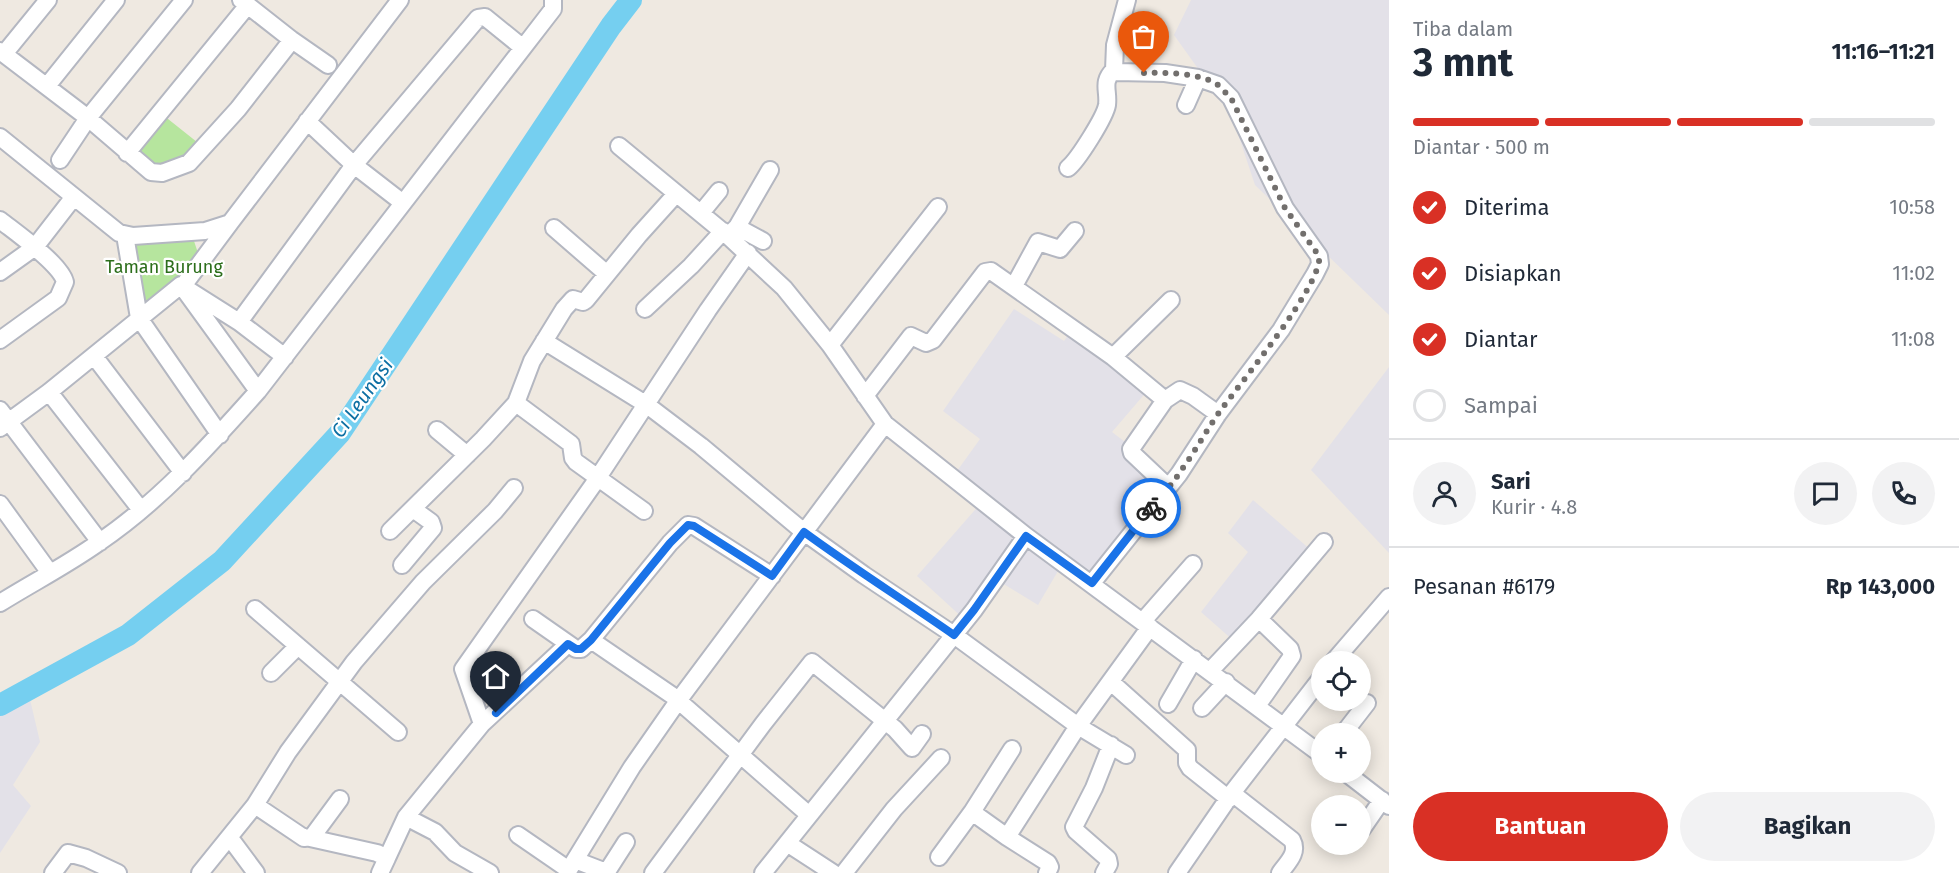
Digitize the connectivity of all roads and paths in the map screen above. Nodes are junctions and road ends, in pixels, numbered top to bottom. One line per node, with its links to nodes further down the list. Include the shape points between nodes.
1 (48, 0): 10 (street)
2 (116, 0): 14 (street)
3 (184, 0): 16 (street)
4 (400, 0): 17 (street)
5 (553, 0): 9 (street, via 553,9)
6 (1127, 0): 12 (street, via 1115,45)
7 (244, 3): 8 (street); 20 (street)
8 (292, 40): 11 (street); 20 (street, via 189,163 154,173)
9 (522, 47): 22 (street, via 485,17 478,18); 28 (street)
10 (2, 53): 14 (street)
11 (328, 65)
12 (1114, 70): 13 (street); 23 (street, via 1107,84 1106,109 1080,156)
13 (1198, 78): 15 (street); 60 (street, via 1218,85 1231,98 1285,208 1320,260 1300,301)
14 (47, 86): 16 (street)
15 (1186, 105)
16 (88, 118): 20 (street); 21 (street)
17 (307, 122): 22 (street); 32 (street)
18 (0, 137): 27 (street)
19 (619, 146): 26 (street)
20 (127, 153)
21 (60, 160)
22 (354, 165): 28 (street); 47 (street)
23 (1068, 168)
24 (770, 170): 34 (street)
25 (719, 191): 30 (street)
26 (676, 194): 30 (street); 41 (street)
27 (73, 198): 36 (street); 38 (street)
28 (403, 203): 52 (street)
29 (938, 207): 50 (street)
30 (701, 213): 34 (street)
31 (0, 220): 38 (street)
32 (230, 223): 36 (street, via 205,231); 42 (street)
33 (554, 228): 41 (street)
34 (730, 231): 37 (street); 39 (street); 45 (street)
35 (1075, 231): 43 (street, via 1060,249 1038,242)
36 (126, 235): 46 (street)
37 (763, 241)
38 (34, 247): 40 (street); 48 (street, via 62,273 64,288 58,298)
39 (748, 253): 50 (street, via 784,288); 59 (street)
40 (0, 272)
41 (607, 274): 49 (street, via 586,300 570,302)
42 (182, 286): 46 (street); 47 (street); 54 (street)
43 (1014, 286): 53 (street); 56 (street, via 993,271 985,272 934,339 926,343 911,336)
44 (1171, 300): 53 (street)
45 (645, 309)
46 (139, 318): 51 (street); 64 (street)
47 (239, 322): 52 (street)
48 (0, 340)
49 (544, 341): 58 (street); 59 (street)
50 (830, 345): 56 (street)
51 (94, 356): 55 (street); 66 (street)
52 (285, 357): 54 (street)
53 (1113, 357): 57 (street)
54 (258, 391): 64 (street)
55 (49, 392): 61 (street); 72 (street)
56 (865, 396): 62 (street)
57 (1165, 400): 60 (street, via 1184,390); 69 (street, via 1130,450)
58 (516, 403): 65 (street); 67 (street, via 571,444 574,461)
59 (647, 405): 67 (street); 75 (street)
60 (1218, 414): 69 (street)
61 (3, 420): 78 (street)
62 (885, 424): 75 (street); 76 (street)
63 (437, 430): 65 (street)
64 (220, 435): 66 (street)
65 (467, 455): 71 (street)
66 (183, 473): 72 (street)
67 (598, 478): 73 (street); 109 (street, via 463,669)
68 (514, 488): 98 (street, via 423,582)
69 (1168, 488): 83 (street)
70 (0, 504): 81 (street)
71 (414, 509): 74 (street); 80 (street, via 433,528)
72 (141, 510): 78 (street)
73 (644, 511)
74 (390, 531)
75 (804, 532): 82 (street); 90 (street)
76 (1026, 536): 83 (street); 90 (street)
77 (1324, 542): 88 (street)
78 (100, 543): 81 (street)
79 (1193, 564): 89 (street)
80 (402, 565)
81 (50, 573): 85 (street)
82 (772, 576): 91 (street, via 688,525); 102 (street)
83 (1092, 583): 89 (street)
84 (1389, 597): 94 (street)
85 (1, 600)
86 (255, 609): 93 (street)
87 (533, 619): 92 (street)
88 (1259, 619): 96 (street); 104 (street, via 1290,649 1292,656)
89 (1146, 624): 95 (street); 99 (street)
90 (954, 635): 107 (street); 110 (street)
91 (591, 640): 92 (street, via 581,649); 102 (street)
92 (568, 644): 109 (street)
93 (298, 646): 97 (street); 98 (street)
94 (1342, 651)
95 (1194, 659): 96 (street); 103 (street)
96 (1210, 671): 100 (street)
97 (272, 673)
98 (340, 681): 112 (street); 124 (street)
99 (1111, 682): 110 (street); 121 (street, via 1188,752 1190,768)
100 (1226, 682): 104 (street); 105 (street)
101 (1311, 691): 111 (street)
102 (678, 701): 116 (street); 137 (street)
103 (1168, 704)
104 (1257, 706): 111 (street)
105 (1202, 708)
106 (1361, 711): 108 (street)
107 (895, 722): 116 (street, via 812,662); 119 (street, via 917,741); 126 (street)
108 (1352, 723)
109 (482, 724): 127 (street)
110 (1078, 726): 113 (street); 130 (street)
111 (1284, 726): 114 (street); 121 (street)
112 (398, 732)
113 (1111, 745): 117 (street); 149 (street, via 1074,827 1108,859)
114 (1311, 747)
115 (1012, 749): 125 (street)
116 (741, 753): 126 (street); 144 (street)
117 (1126, 755)
118 (941, 758): 119 (street)
119 (928, 770): 147 (street)
120 (1359, 783): 123 (street)
121 (1231, 796): 138 (street); 150 (street, via 1292,840 1295,851)
122 (340, 799): 132 (street)
123 (1385, 803): 128 (street)
124 (255, 805): 131 (street); 132 (street, via 304,838)
125 (972, 812): 130 (street); 135 (street)
126 (808, 814): 134 (street)
127 (406, 817): 136 (street); 143 (street, via 435,832 455,853)
128 (1371, 819)
129 (518, 835): 137 (street)
130 (1007, 837): 148 (street, via 1048,863)
131 (230, 838): 141 (street); 142 (street)
132 (310, 838): 136 (street, via 377,853)
133 (626, 842): 137 (street, via 608,870)
134 (787, 843): 145 (street); 146 (street)
135 (939, 856)
136 (383, 866)
137 (570, 867)
138 (1183, 871)
139 (54, 873): 140 (street, via 68,853)
140 (118, 873)
141 (200, 873)
142 (256, 873)
143 (490, 873)
144 (653, 873)
145 (763, 873)
146 (832, 873)
147 (844, 873)
148 (1047, 873)
149 (1104, 873)
150 (1280, 873)

